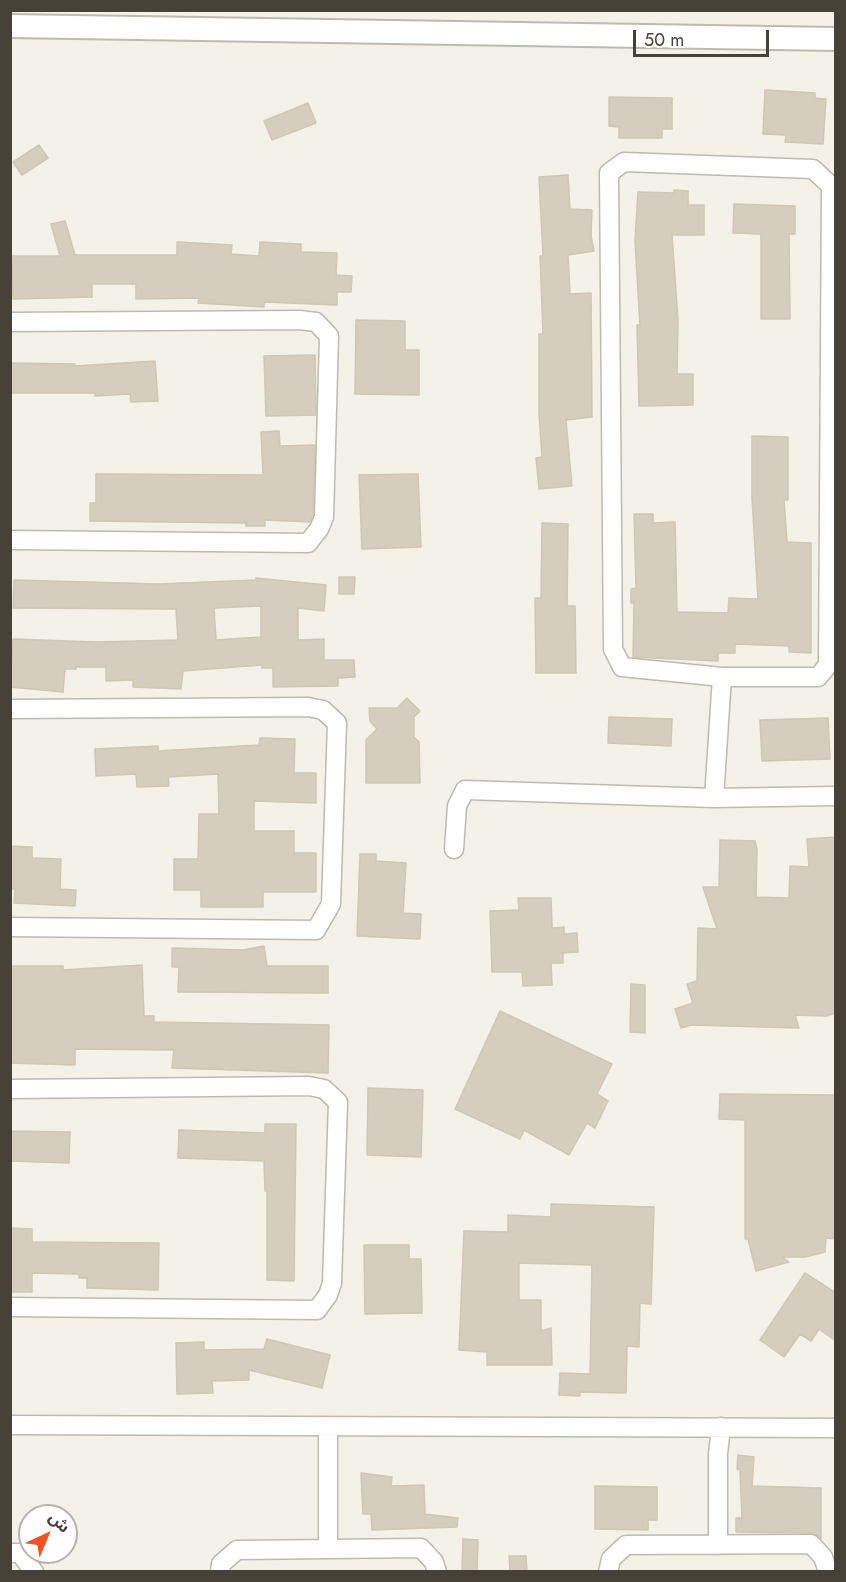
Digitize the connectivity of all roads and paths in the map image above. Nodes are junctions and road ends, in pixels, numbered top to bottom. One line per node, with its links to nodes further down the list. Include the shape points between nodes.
1 (148, 19): 2 (street); 3 (street)
2 (10, 26)
3 (836, 39)
4 (10, 322): 5 (street, via 300,320 316,322 329,336 324,517 308,543)
5 (10, 540)
6 (722, 677): 6 (street, via 622,667 613,649 609,173 624,162 813,169 831,186 828,665 818,677); 9 (street)
7 (10, 709): 11 (street, via 308,707 323,710 337,723 331,904 316,930)
8 (836, 796): 9 (street)
9 (714, 798): 10 (street, via 465,790 457,807)
10 (454, 849)
11 (10, 927)
12 (10, 1089): 13 (street, via 309,1086 324,1089 338,1102 332,1283 317,1310)
13 (10, 1307)
14 (10, 1425): 15 (street)
15 (328, 1426): 16 (street); 19 (street)
16 (721, 1427): 17 (street); 18 (street)
17 (836, 1428)
18 (718, 1545): 24 (street, via 626,1545 611,1559); 25 (street, via 811,1544 823,1557)
19 (328, 1549): 22 (street, via 237,1550 221,1564); 23 (street, via 422,1548)
20 (10, 1553): 21 (street, via 20,1553)
21 (34, 1572)
22 (220, 1572)
23 (437, 1572)
24 (608, 1572)
25 (828, 1572)

